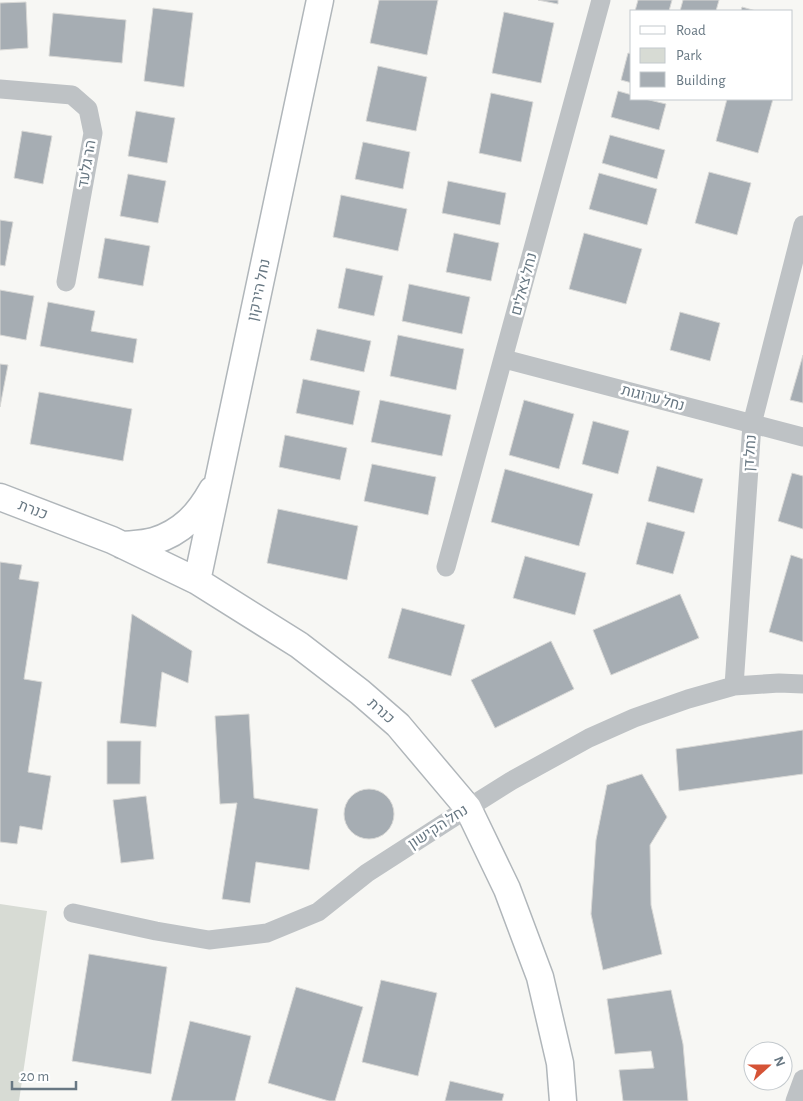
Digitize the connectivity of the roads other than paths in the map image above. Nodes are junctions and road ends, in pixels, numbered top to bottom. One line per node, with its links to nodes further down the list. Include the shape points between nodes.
1 (320, 0): 9 (street, נחל הירקון)
2 (601, 0): 6 (street, נחל צאלים)
3 (0, 88): 5 (street, הר גלעד, via 72,95 88,109 93,133)
4 (803, 225): 7 (street, נחל דן)
5 (66, 282)
6 (504, 360): 7 (street, נחל ערוגות); 12 (street, נחל צאלים)
7 (752, 424): 8 (street, נחל ערוגות); 15 (street, נחל דן)
8 (803, 437)
9 (219, 479): 11 (street, via 202,508 180,529 153,541); 13 (street, נחל הירקון)
10 (0, 497): 11 (street, כנרת)
11 (122, 545): 13 (street, כנרת)
12 (446, 568)
13 (197, 581): 16 (street, כנרת, via 298,645 360,692 398,725)
14 (803, 684): 15 (street, נחל הקישון, via 779,682)
15 (734, 686): 16 (street, נחל הקישון, via 634,718 589,738)
16 (468, 808): 17 (street, נחל הקישון, via 367,873 318,912 267,933 209,940); 19 (street, כנרת, via 507,889 540,977 560,1063)
17 (73, 914)
18 (803, 1080): 20 (street)
19 (563, 1101)
20 (795, 1101)

